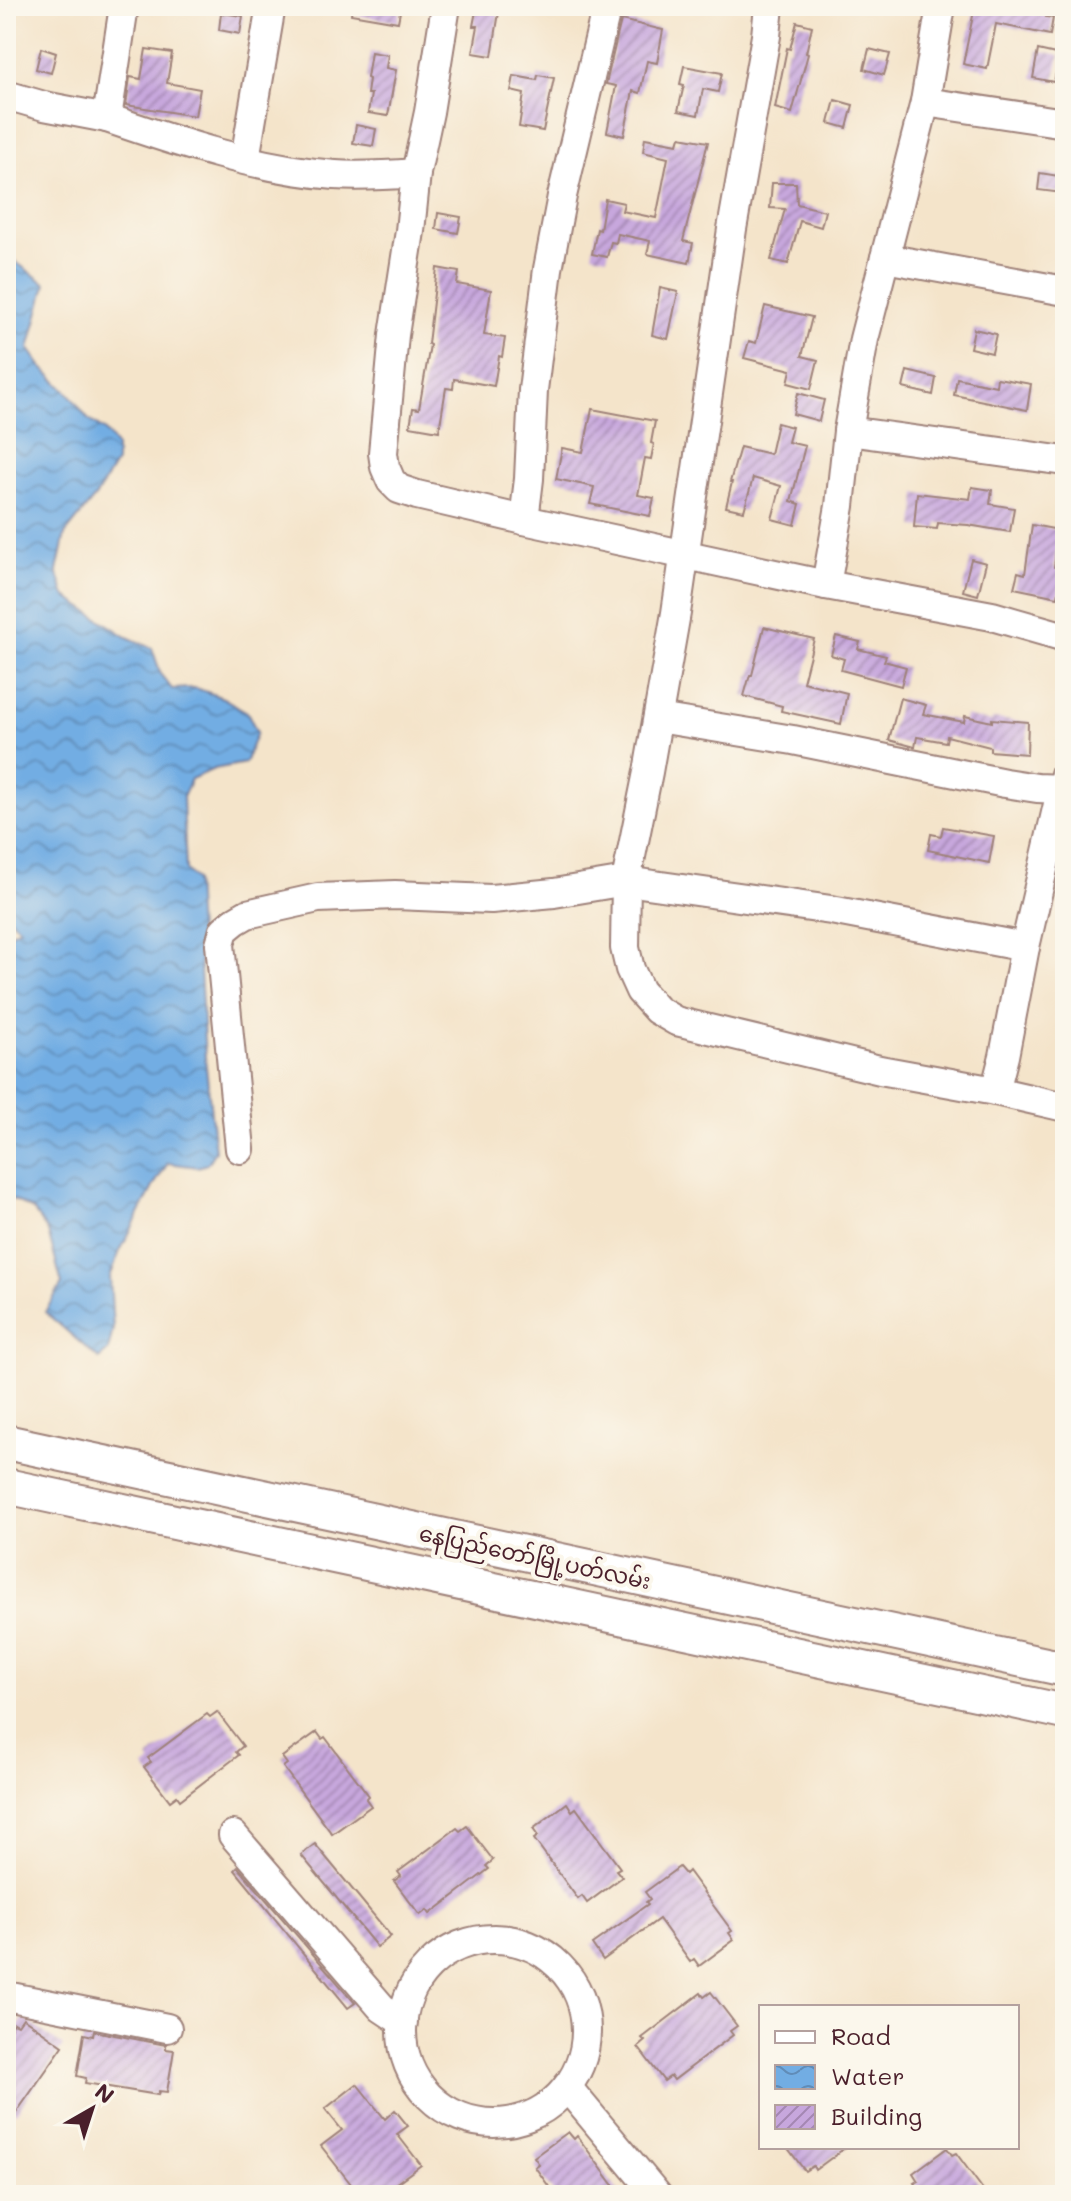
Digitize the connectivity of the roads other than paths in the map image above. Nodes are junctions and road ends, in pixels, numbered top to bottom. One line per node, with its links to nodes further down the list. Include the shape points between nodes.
1 (124, 6): 9 (street)
2 (271, 6): 11 (street)
3 (446, 6): 12 (street)
4 (607, 6): 17 (street, via 548,269)
5 (769, 6): 18 (street)
6 (941, 6): 8 (street)
7 (6, 95): 9 (street)
8 (925, 102): 10 (street); 13 (street)
9 (107, 118): 11 (street)
10 (1065, 123)
11 (245, 159): 12 (street, via 335,175)
12 (416, 173): 17 (street, via 394,335 385,467 399,489)
13 (885, 258): 14 (street); 15 (street)
14 (1065, 291)
15 (848, 431): 16 (street); 19 (street)
16 (1065, 461)
17 (524, 520): 18 (street)
18 (684, 554): 19 (street); 21 (street)
19 (826, 585): 20 (street, via 992,616)
20 (1065, 637)
21 (658, 718): 22 (street, via 1037,788); 23 (street)
22 (1063, 781): 24 (street)
23 (626, 881): 24 (street, via 831,910); 25 (street, via 625,948 630,969 640,991 676,1021 880,1070); 27 (street, via 491,899 318,898 235,921 224,930 220,944)
24 (1025, 947): 25 (street)
25 (995, 1091): 26 (street)
26 (1065, 1107)
27 (240, 1149)
28 (6, 1442): 30 (main road, နေပြည်တော်မြို့ပတ်လမ်း)
29 (6, 1486): 31 (main road)
30 (1065, 1669)
31 (1065, 1712)
32 (233, 1835): 34 (street, via 382,2008)
33 (6, 1996): 35 (street)
34 (403, 2022): 36 (street, via 402,2044 411,2074 427,2096 453,2115 484,2124 516,2122 558,2099); 36 (street, via 415,1982 428,1965 465,1944 486,1939 519,1942 548,1956 575,1986 585,2016 586,2043)
35 (167, 2028)
36 (567, 2087): 37 (street)
37 (657, 2195)

